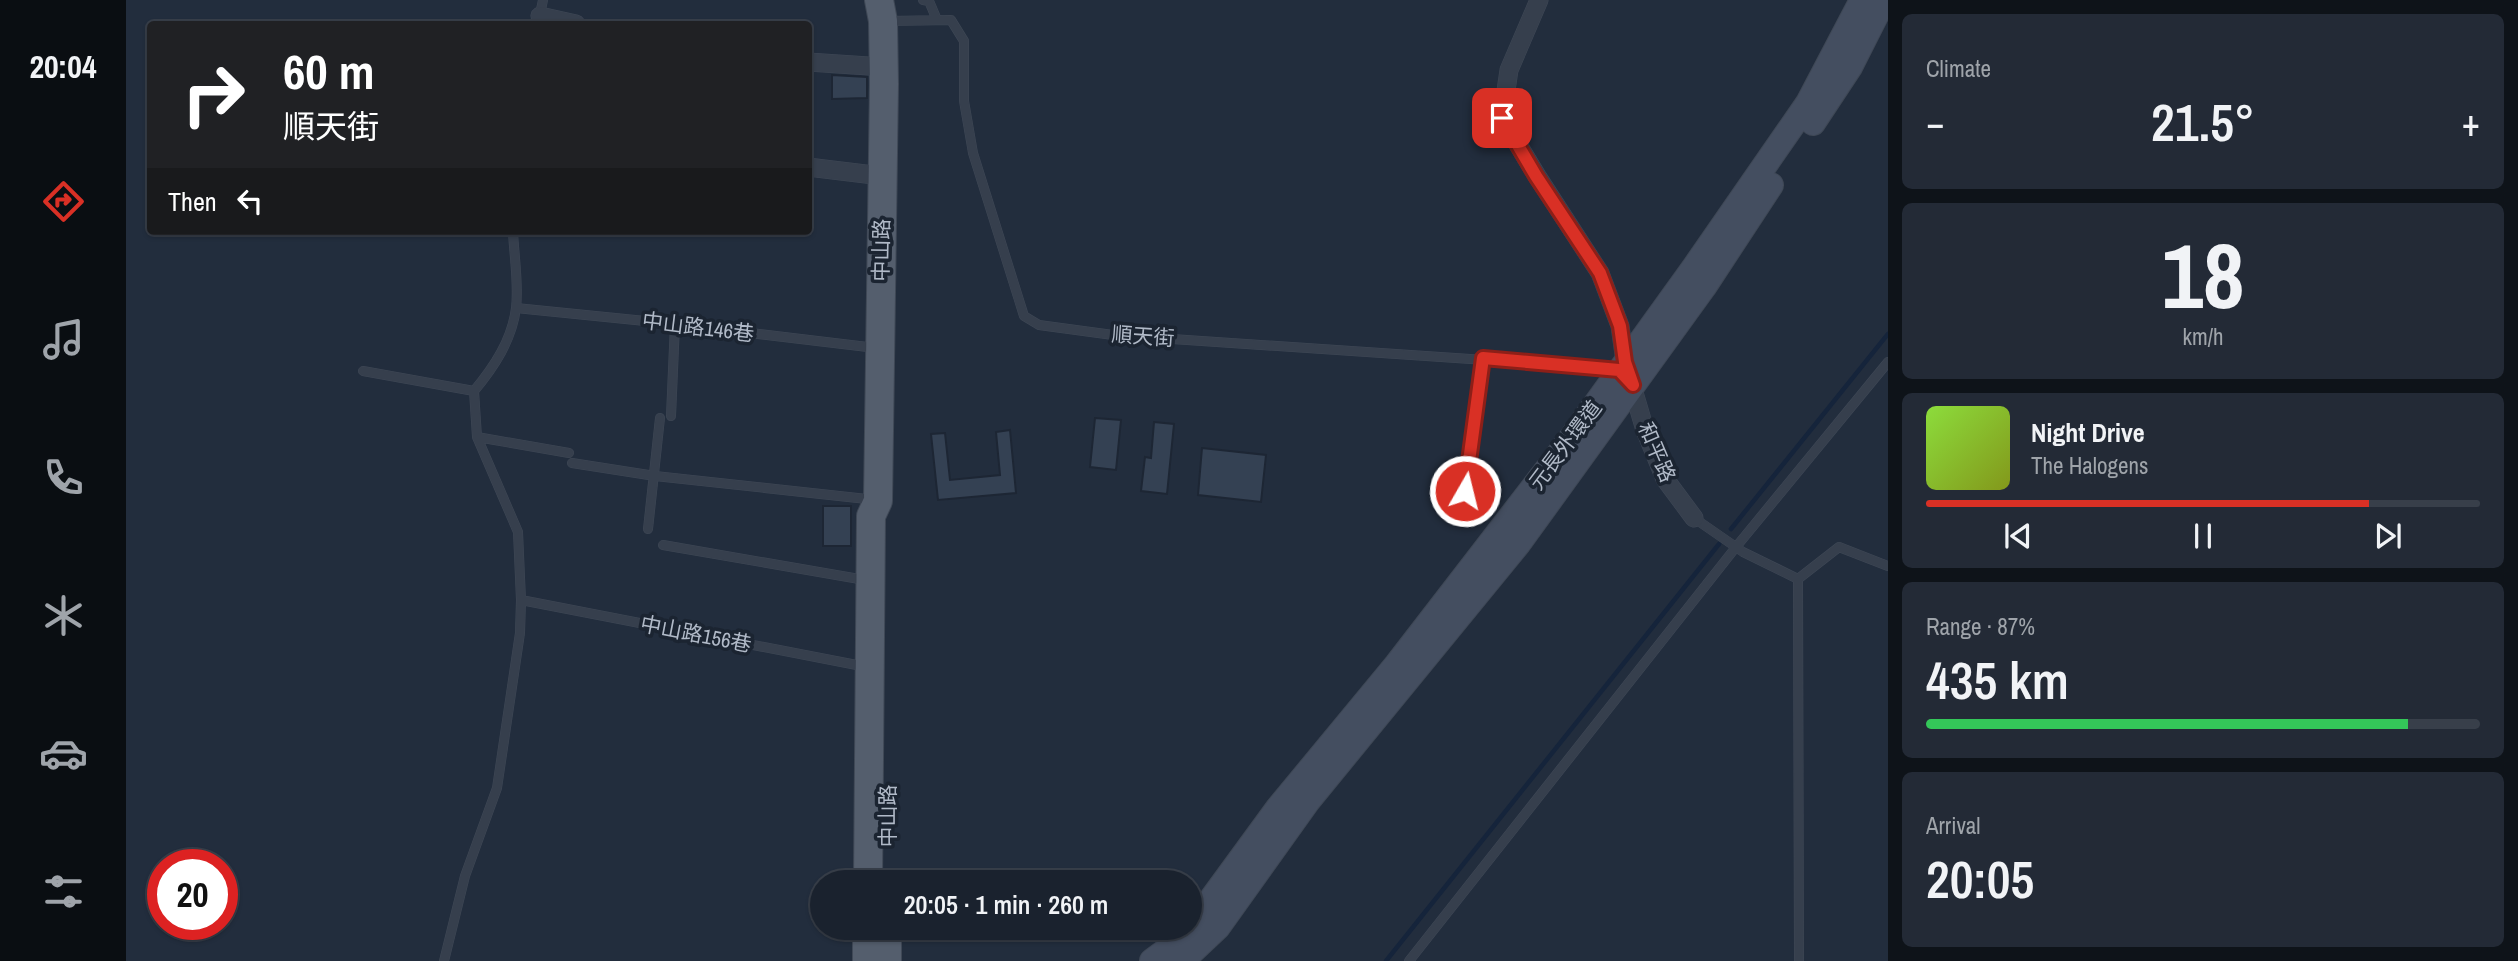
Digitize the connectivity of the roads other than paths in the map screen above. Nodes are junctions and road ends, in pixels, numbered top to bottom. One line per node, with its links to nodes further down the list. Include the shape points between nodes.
1 (928, 0): 7 (lane)
2 (1539, 0): 20 (street, 和平路, via 1509,70 1502,118 1600,273 1620,326)
3 (1861, 0): 20 (street, 元長外環道, via 1808,103)
4 (1884, 0): 20 (street, 元長外環道, via 1850,67 1703,287)
5 (881, 10): 7 (lane); 10 (main road, 中山路)
6 (540, 13): 8 (street)
7 (937, 20): 17 (lane, 順天街, via 951,20 964,41 964,101 974,153 1024,316 1039,325 1113,334)
8 (566, 21)
9 (812, 62): 10 (street)
10 (884, 66): 12 (main road, 中山路)
11 (812, 167): 12 (street)
12 (882, 176): 16 (main road, 中山路)
13 (513, 235): 14 (lane)
14 (516, 308): 15 (lane, 中山路146巷); 21 (lane, via 495,365)
15 (675, 324): 16 (lane, 中山路146巷); 22 (lane)
16 (879, 349): 28 (main road, 中山路)
17 (1483, 358): 20 (lane, 順天街); 29 (lane)
18 (1888, 362): 33 (lane)
19 (363, 370): 21 (lane)
20 (1626, 372): 30 (street, 和平路, via 1665,479); 46 (street, 元長外環道, via 1398,664 1278,808 1183,938); 47 (street, 元長外環道, via 1519,543 1308,802 1218,927)
21 (474, 391): 24 (lane)
22 (671, 416)
23 (660, 418): 27 (lane)
24 (477, 438): 25 (lane); 37 (lane, via 518,532)
25 (569, 453)
26 (572, 463): 27 (lane)
27 (655, 476): 28 (lane); 31 (lane)
28 (878, 500): 36 (main road, 中山路, via 871,516); 40 (main road, 中山路, via 887,515)
29 (1461, 518)
30 (1693, 518): 33 (lane)
31 (648, 529)
32 (663, 545): 36 (lane)
33 (1736, 547): 35 (lane); 48 (lane)
34 (1888, 566): 35 (lane, via 1839,547)
35 (1798, 579): 49 (lane)
36 (871, 580): 38 (main road, 中山路)
37 (521, 600): 38 (lane, 中山路156巷); 43 (lane, via 497,788 465,876)
38 (870, 667): 39 (main road, 中山路)
39 (868, 870)
40 (887, 870)
41 (867, 940): 44 (main road)
42 (887, 940): 45 (main road)
43 (444, 961)
44 (867, 961)
45 (887, 961)
46 (1152, 961)
47 (1182, 961)
48 (1409, 961)
49 (1799, 961)

